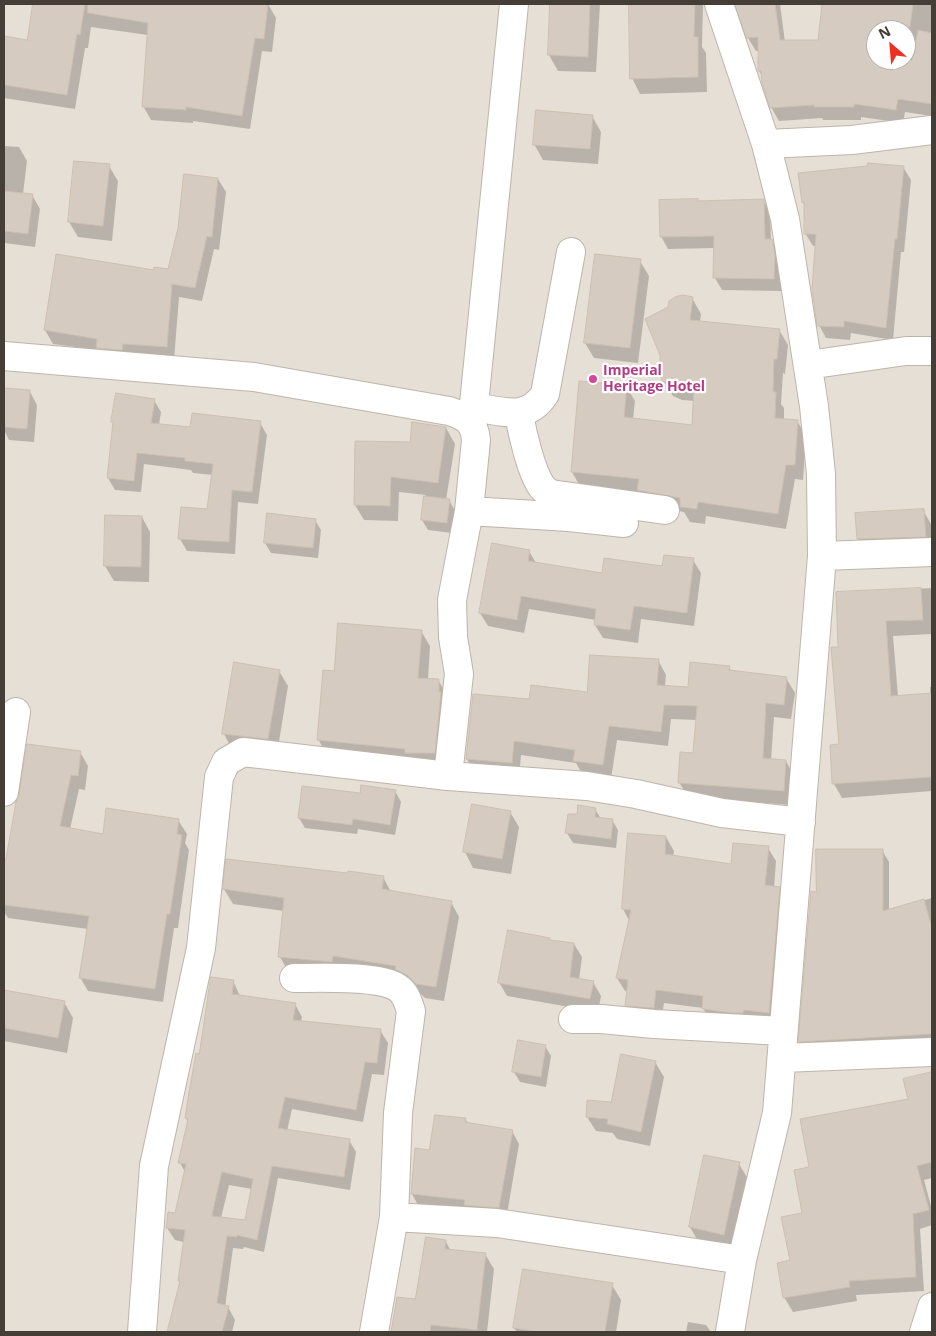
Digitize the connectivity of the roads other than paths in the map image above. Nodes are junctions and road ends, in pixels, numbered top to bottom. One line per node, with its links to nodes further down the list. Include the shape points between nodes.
1 (514, 4): 10 (street)
2 (719, 4): 4 (street)
3 (932, 130): 4 (street, via 852,140)
4 (766, 144): 8 (street, via 785,219)
5 (571, 252): 9 (street, via 545,394 539,403)
6 (932, 351): 8 (street, via 906,351)
7 (4, 356): 10 (street, via 254,377 464,416)
8 (808, 365): 13 (street, via 821,474)
9 (519, 414): 10 (street); 11 (street, via 533,466 542,487 551,494 658,518)
10 (473, 415): 11 (street, via 476,440)
11 (470, 511): 15 (street, via 452,600 459,674)
12 (932, 552): 13 (street)
13 (822, 556): 17 (street)
14 (16, 712): 16 (street)
15 (448, 776): 17 (street, via 587,786 722,813); 26 (street, via 243,752 226,762 219,777 201,948 154,1166)
16 (4, 792)
17 (800, 822): 20 (street)
18 (294, 978): 23 (street, via 353,978 379,982 398,988 406,996 411,1011 398,1113)
19 (573, 1019): 20 (street)
20 (783, 1031): 22 (street)
21 (932, 1052): 22 (street)
22 (782, 1058): 24 (street, via 777,1113)
23 (394, 1217): 24 (street, via 497,1223); 27 (street)
24 (742, 1260): 28 (street)
25 (932, 1307): 29 (street)
26 (142, 1332)
27 (374, 1332)
28 (730, 1332)
29 (924, 1332)

